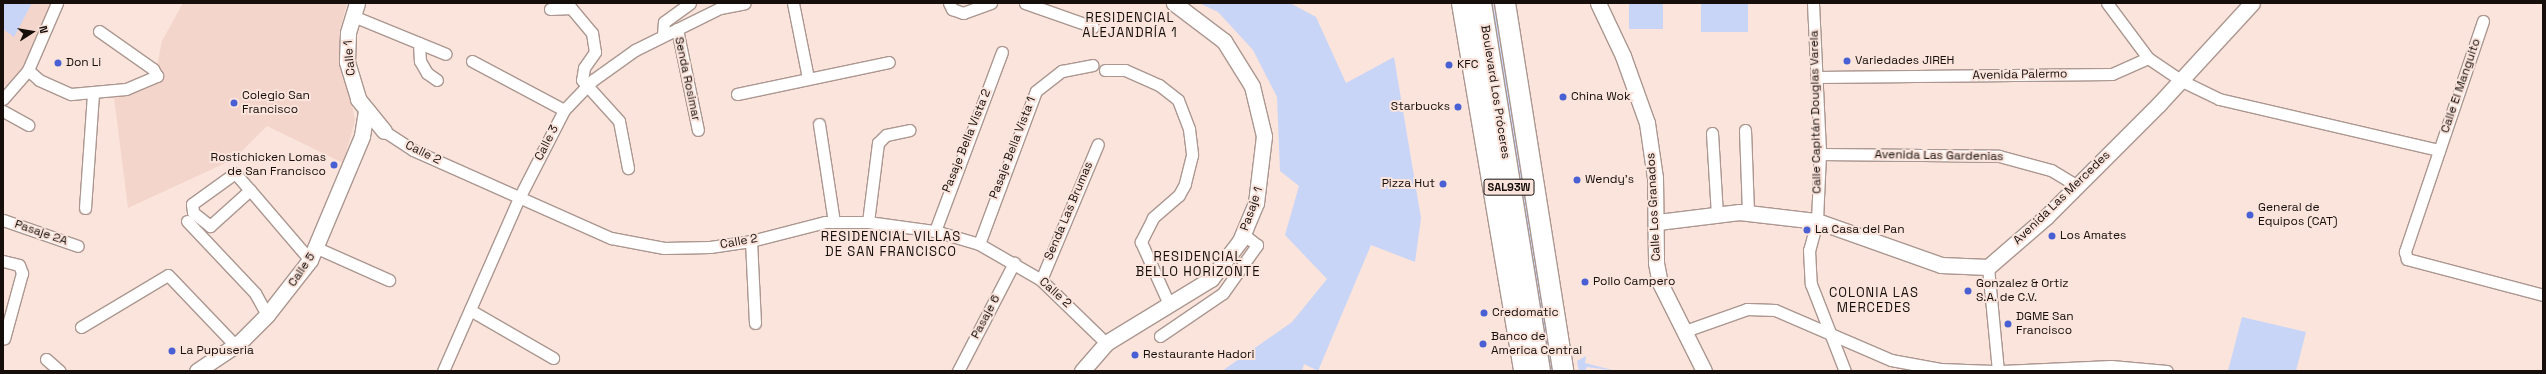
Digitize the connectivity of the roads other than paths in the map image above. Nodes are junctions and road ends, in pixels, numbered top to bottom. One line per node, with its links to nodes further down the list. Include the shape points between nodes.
1 (57, 3): 33 (street)
2 (690, 3): 24 (street, via 664,22)
3 (745, 3): 22 (street, Calle 3, via 720,8)
4 (793, 3): 36 (street)
5 (949, 3): 6 (street, via 952,9 963,13)
6 (991, 3)
7 (1025, 3): 21 (street)
8 (1174, 3): 73 (street, Pasaje 1, via 1224,41 1244,71 1258,101 1264,136 1263,168 1256,203)
9 (1462, 3): 63 (highway)
10 (1481, 3): 58 (highway, Boulevard Los Próceres / SAL93W)
11 (1499, 3): 31 (highway)
12 (1505, 3): 31 (highway, Boulevard Los Próceres / SAL93W)
13 (1594, 3): 19 (street, Calle Los Granados)
14 (1813, 3): 35 (street, Calle Capitán Douglas Varela)
15 (2107, 3): 28 (street)
16 (2252, 3): 38 (street, Avenida Las Mercedes)
17 (550, 9): 39 (street, via 571,8 592,33 595,52 581,76)
18 (355, 10): 25 (street); 45 (street, Calle 1, via 347,39 348,62 356,95)
19 (1601, 10): 71 (street, Calle Los Granados, via 1647,123)
20 (2483, 21): 55 (street, Calle El Manguito)
21 (1093, 27)
22 (677, 29): 24 (street, Calle 3); 48 (street, Senda Rosimar)
23 (99, 31): 41 (street, via 157,76 130,88)
24 (663, 35): 39 (street, Calle 3)
25 (419, 43): 27 (street); 37 (street, via 420,61 427,73)
26 (1002, 52): 72 (street, Pasaje Bella Vista 2, via 940,210)
27 (446, 54)
28 (2148, 58): 35 (street, Avenida Palermo, via 2112,74); 38 (street)
29 (472, 61): 43 (street)
30 (889, 62): 36 (street)
31 (1514, 62): 105 (highway, Boulevard Los Próceres / SAL93W)
32 (1092, 65): 75 (street, Pasaje Bella Vista 1, via 1062,71 1036,91)
33 (28, 70): 41 (street, via 39,80 71,94); 42 (street)
34 (1105, 70): 84 (street, via 1125,70 1159,84 1178,100 1189,128 1192,155 1187,178 1179,195 1153,218 1141,242)
35 (1817, 77): 56 (street, Calle Capitán Douglas Varela)
36 (808, 78): 40 (street)
37 (438, 80)
38 (2182, 81): 55 (street, via 2219,99); 59 (street, Avenida Las Mercedes)
39 (587, 86): 43 (street, Calle 3); 57 (street, via 619,121)
40 (737, 94)
41 (93, 95): 62 (street)
42 (3, 99)
43 (564, 110): 61 (street, Calle 3)
44 (3, 111): 47 (street)
45 (366, 111): 51 (street, Calle 2); 53 (street, Calle 5)
46 (819, 124): 69 (street)
47 (28, 125)
48 (698, 130)
49 (909, 130): 70 (street, via 886,135 878,143)
50 (1745, 130): 64 (street)
51 (384, 132): 53 (street); 61 (street, Calle 2, via 414,150)
52 (1712, 132): 65 (street)
53 (362, 136): 77 (street, Calle 5)
54 (1098, 144): 82 (street, Senda Las Brumas)
55 (2439, 150): 83 (street, via 2411,227 2405,252 2408,259)
56 (1820, 154): 59 (street, Avenida Las Gardenias, via 1999,156 2045,168); 68 (street, Calle Capitán Douglas Varela)
57 (628, 168)
58 (1508, 181): 63 (highway); 104 (highway, Boulevard Los Próceres / SAL93W)
59 (2076, 185): 80 (street, Avenida Las Mercedes)
60 (250, 190): 60 (street, via 235,173 230,174 192,204 193,212 210,226); 77 (street)
61 (520, 196): 74 (street, Calle 2, via 611,238 664,248); 85 (street, Calle 3)
62 (85, 208)
63 (1495, 213): 103 (highway)
64 (1748, 213): 65 (street); 68 (street)
65 (1717, 215): 71 (street)
66 (3, 220): 76 (street, Pasaje 2A)
67 (187, 220): 86 (street, via 255,294)
68 (1817, 221): 80 (street, via 1941,265); 90 (street, Calle Capitán Douglas Varela, via 1809,250 1811,284)
69 (834, 222): 70 (street, Calle 2); 74 (street, Calle 2)
70 (868, 222): 72 (street, Calle 2)
71 (1658, 222): 89 (street, Calle Los Granados, via 1656,263 1660,283)
72 (935, 231): 75 (street, Calle 2)
73 (1244, 235): 84 (street, Pasaje 1, via 1211,279); 91 (street, via 1257,245 1223,293)
74 (751, 241): 87 (street)
75 (979, 244): 79 (street, Calle 2)
76 (78, 246)
77 (313, 254): 81 (street); 86 (street, Calle 5)
78 (3, 261): 92 (street, via 18,265 22,273)
79 (1014, 263): 82 (street, Calle 2); 101 (street, Pasaje 6)
80 (1988, 267): 109 (street)
81 (389, 280)
82 (1041, 280): 93 (street, Calle 2)
83 (2543, 294)
84 (1169, 304): 93 (street, Pasaje 1)
85 (470, 310): 95 (street); 100 (street, Calle 3)
86 (267, 316): 94 (street, Calle 5)
87 (755, 324)
88 (81, 327): 94 (street, via 168,275)
89 (1685, 331): 90 (street, via 1746,309 1775,310); 106 (street, Calle Los Granados)
90 (1827, 332): 107 (street, Calle Capitán Douglas Varela); 108 (street, via 1891,360 1940,369)
91 (1160, 336)
92 (4, 339)
93 (1106, 343): 102 (street, Pasaje 1)
94 (235, 346): 99 (street, Calle 5)
95 (553, 358)
96 (46, 359): 98 (street)
97 (2132, 368): 110 (street); 111 (street)
98 (60, 371)
99 (197, 371)
100 (443, 371)
101 (958, 371)
102 (1082, 371)
103 (1524, 371)
104 (1540, 371)
105 (1563, 371)
106 (1704, 371)
107 (1844, 371)
108 (1993, 371)
109 (1998, 371)
110 (2002, 371)
111 (2167, 371)

